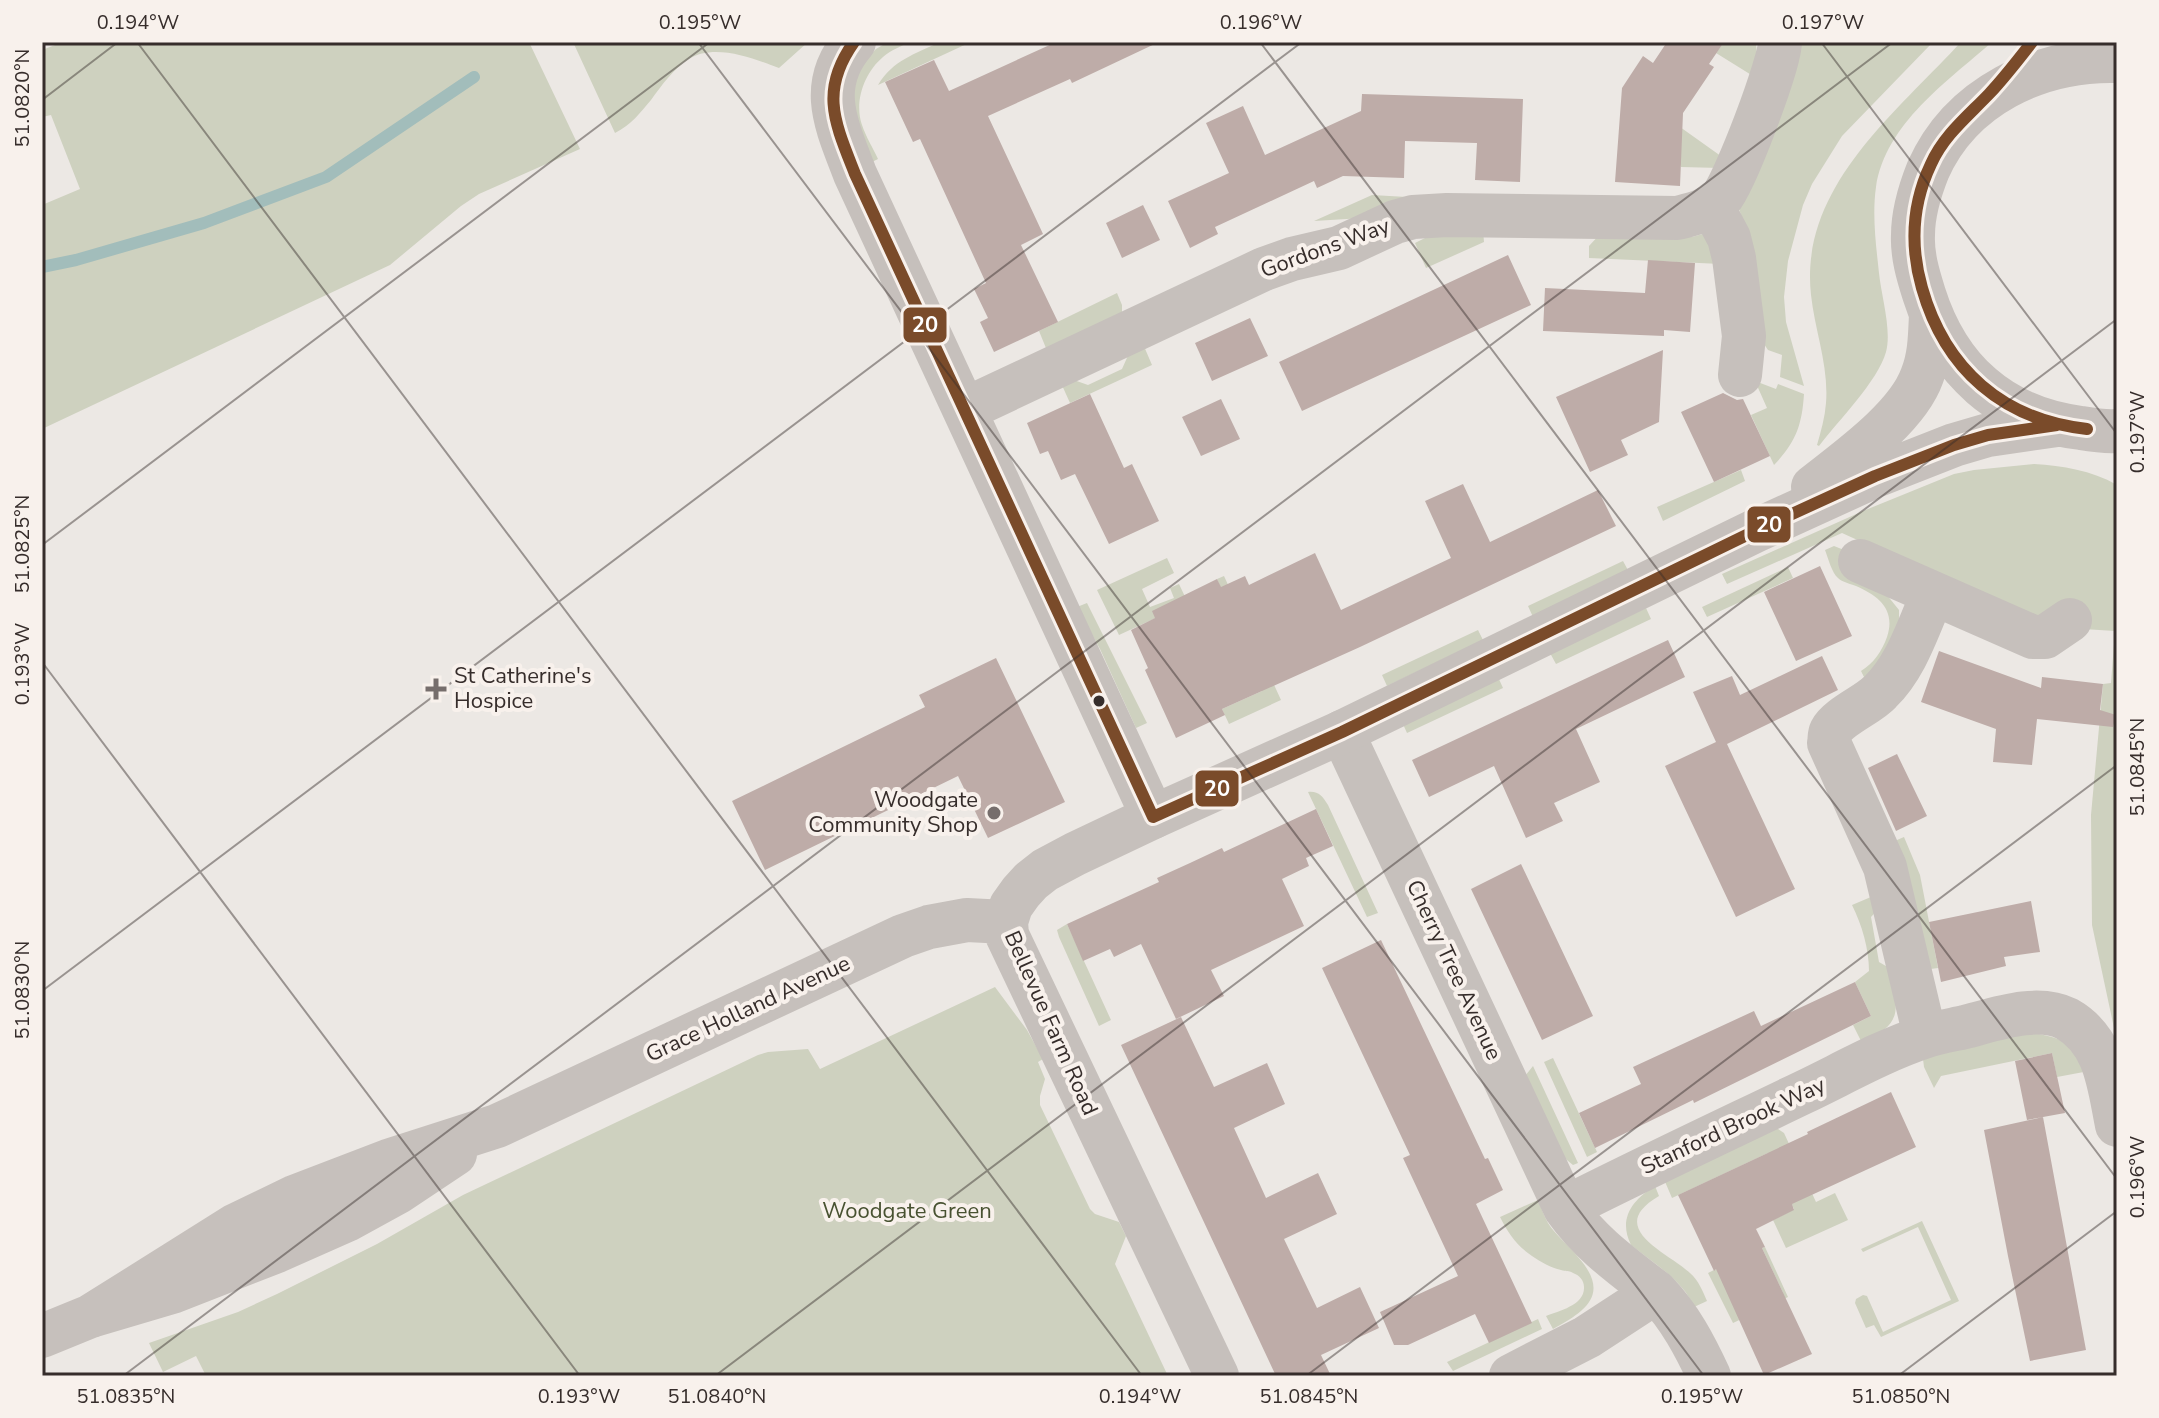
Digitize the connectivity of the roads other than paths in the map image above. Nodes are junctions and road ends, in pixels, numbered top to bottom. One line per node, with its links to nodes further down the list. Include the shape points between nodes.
1 (854, 42): 9 (street, via 835,71 831,92 842,139)
2 (1780, 42): 6 (street, via 1774,72 1730,187)
3 (2032, 42): 5 (street)
4 (2117, 61): 5 (street, via 2079,62 2041,72)
5 (1985, 99): 7 (street, via 1944,141 1918,200 1914,251)
6 (1712, 206): 8 (street, via 1734,258 1744,336); 9 (street, Gordons Way, via 1677,218 1413,217 1339,248 1264,269)
7 (1931, 314): 10 (street, via 1947,347 1979,383 2012,407); 12 (street, Bellevue Farm Road, via 1926,364 1907,401 1862,447)
8 (1740, 375)
9 (966, 409): 17 (street)
10 (2057, 425): 11 (street); 12 (street, Bellevue Farm Road, via 1954,445)
11 (2114, 434)
12 (1757, 530): 16 (street, Bellevue Farm Road)
13 (1860, 561): 14 (street)
14 (1933, 594): 15 (street, via 2033,637 2045,637); 19 (street, via 1896,674 1831,731 1829,743 1885,867)
15 (2070, 620)
16 (1342, 732): 17 (street, Bellevue Farm Road); 21 (street, Cherry Tree Avenue)
17 (1153, 817): 18 (street, Bellevue Farm Road, via 1045,870 1021,892)
18 (1006, 922): 23 (street, Grace Holland Avenue, via 967,920 903,936 497,1126 347,1220 172,1292); 24 (street, Bellevue Farm Road, via 1007,935)
19 (1925, 1036): 20 (street, Stanford Brook Way, via 2025,1014 2064,1018 2100,1053); 21 (street, Stanford Brook Way)
20 (2117, 1125)
21 (1565, 1208): 22 (street, via 1601,1249)
22 (1656, 1292): 25 (street, via 1559,1354); 26 (street, via 1680,1321)
23 (42, 1336)
24 (1217, 1376)
25 (1511, 1376)
26 (1709, 1376)

